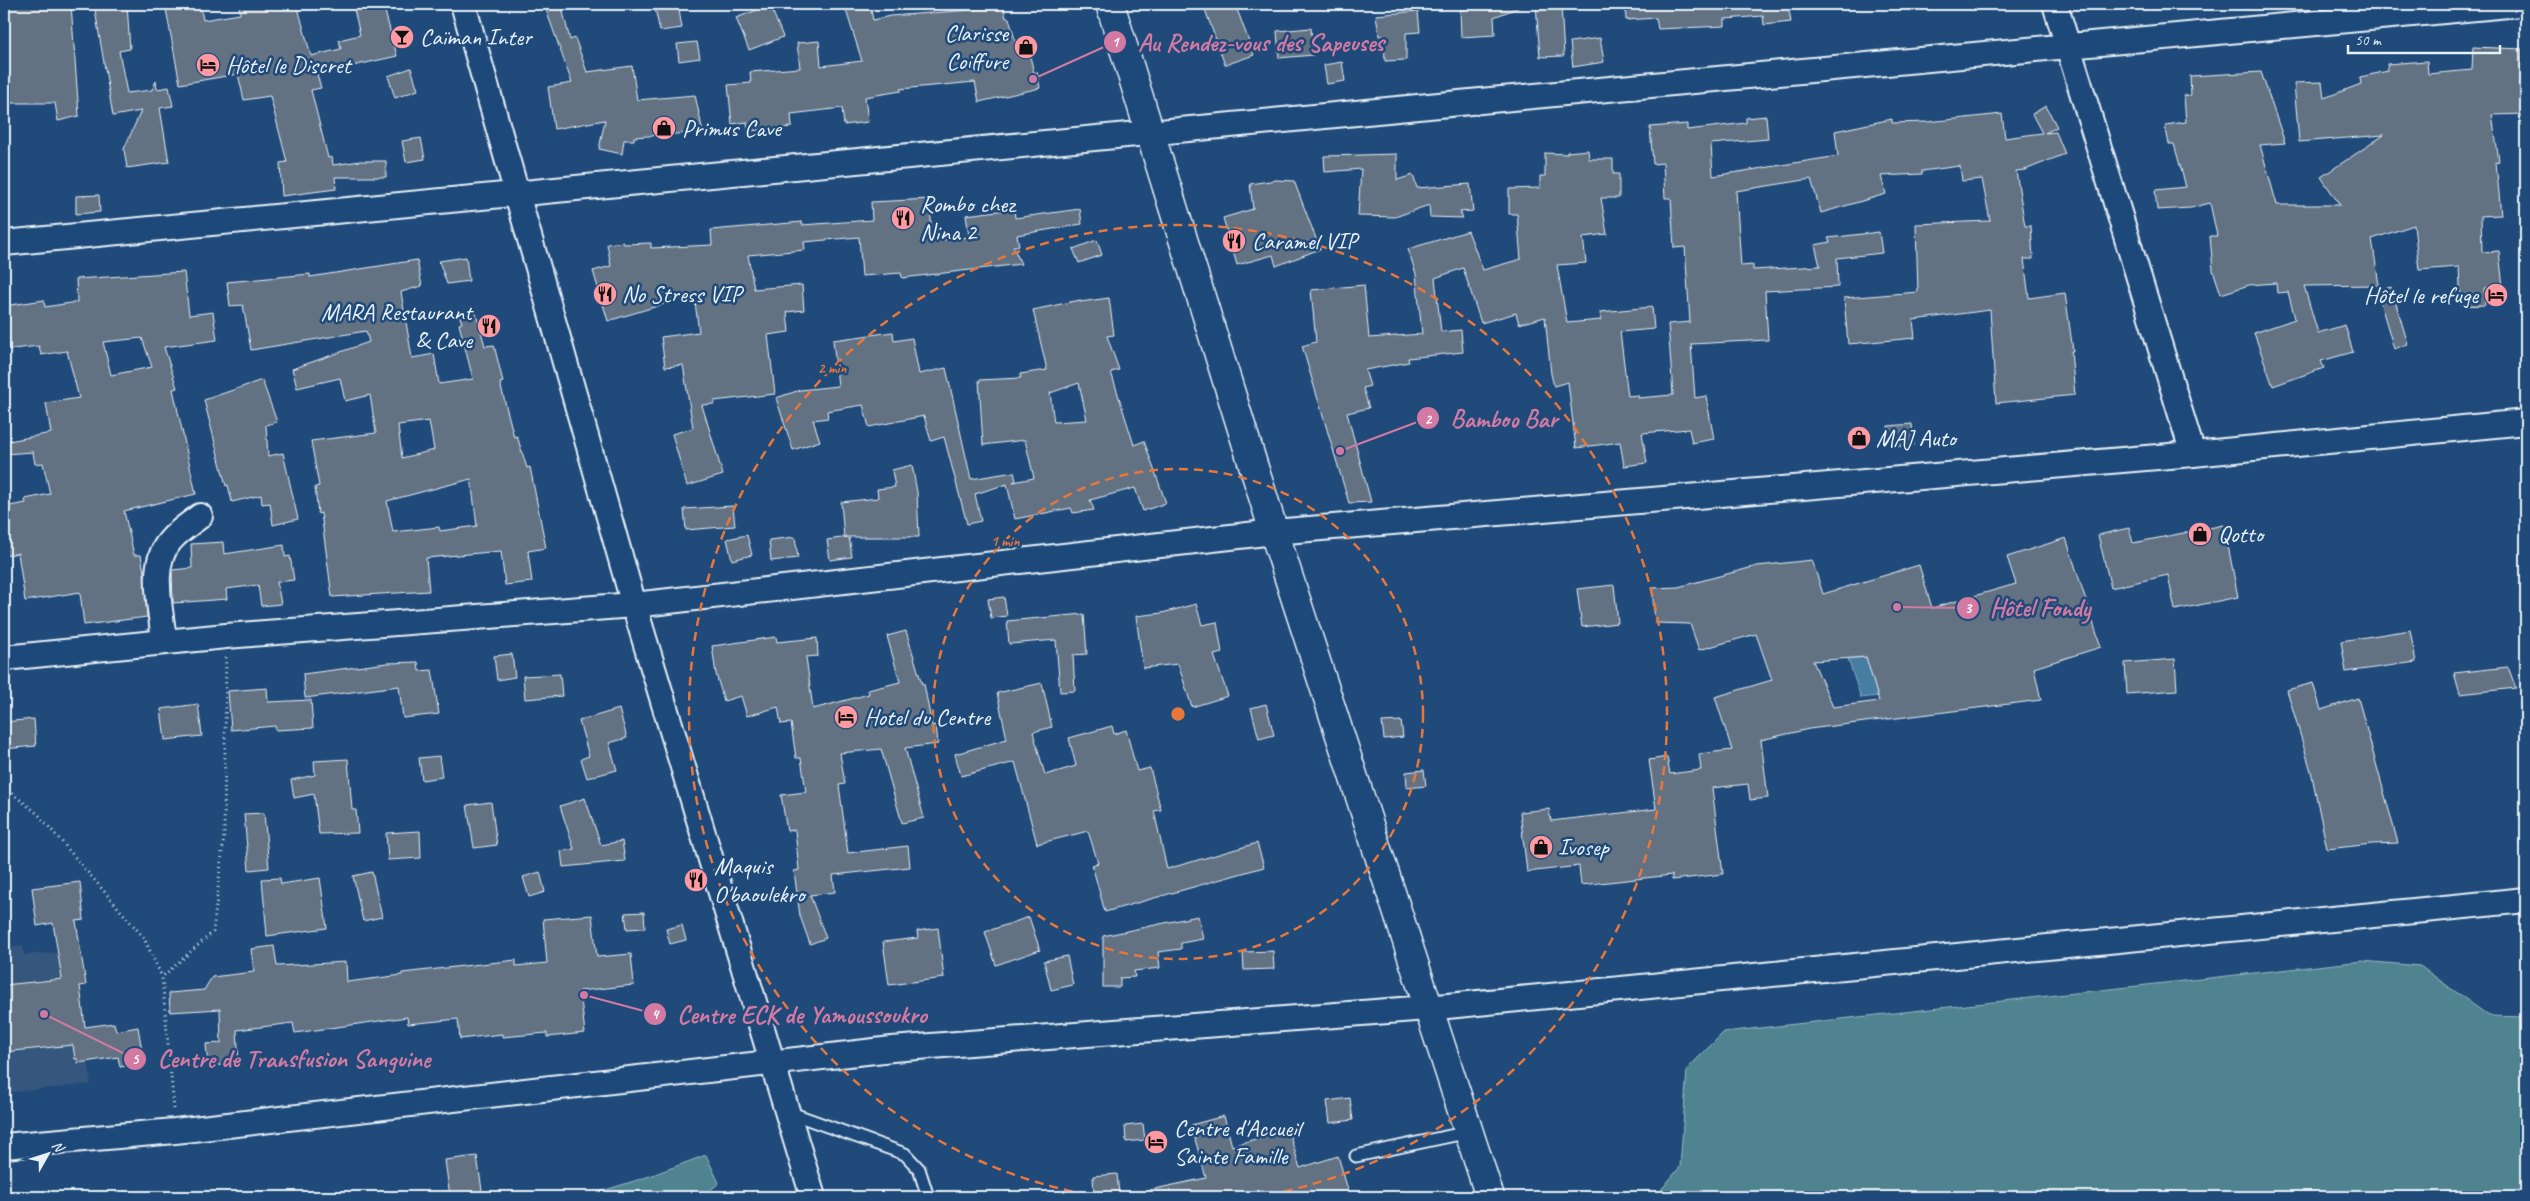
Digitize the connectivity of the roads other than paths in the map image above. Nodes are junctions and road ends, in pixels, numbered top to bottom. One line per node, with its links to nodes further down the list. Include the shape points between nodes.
1 (463, 4): 7 (street)
2 (1110, 4): 6 (street)
3 (2055, 4): 5 (street)
4 (2519, 4): 5 (street)
5 (2066, 44): 6 (street); 10 (street)
6 (1150, 134): 7 (street); 12 (street)
7 (516, 196): 8 (street); 13 (street)
8 (4, 243)
9 (2526, 422): 10 (street)
10 (2193, 454): 12 (street)
11 (200, 516): 14 (street, via 169,541 159,563)
12 (1274, 532): 13 (street); 17 (street)
13 (634, 605): 14 (street); 18 (street)
14 (164, 642): 15 (street)
15 (4, 658)
16 (2526, 900): 17 (street)
17 (1427, 1008): 18 (street, via 892,1049); 20 (street)
18 (771, 1062): 19 (street); 21 (street, via 175,1131)
19 (787, 1111): 23 (street); 24 (lane, via 905,1154 919,1169)
20 (1469, 1132): 22 (lane); 25 (street)
21 (4, 1146)
22 (1356, 1156)
23 (813, 1197)
24 (928, 1197)
25 (1490, 1197)

